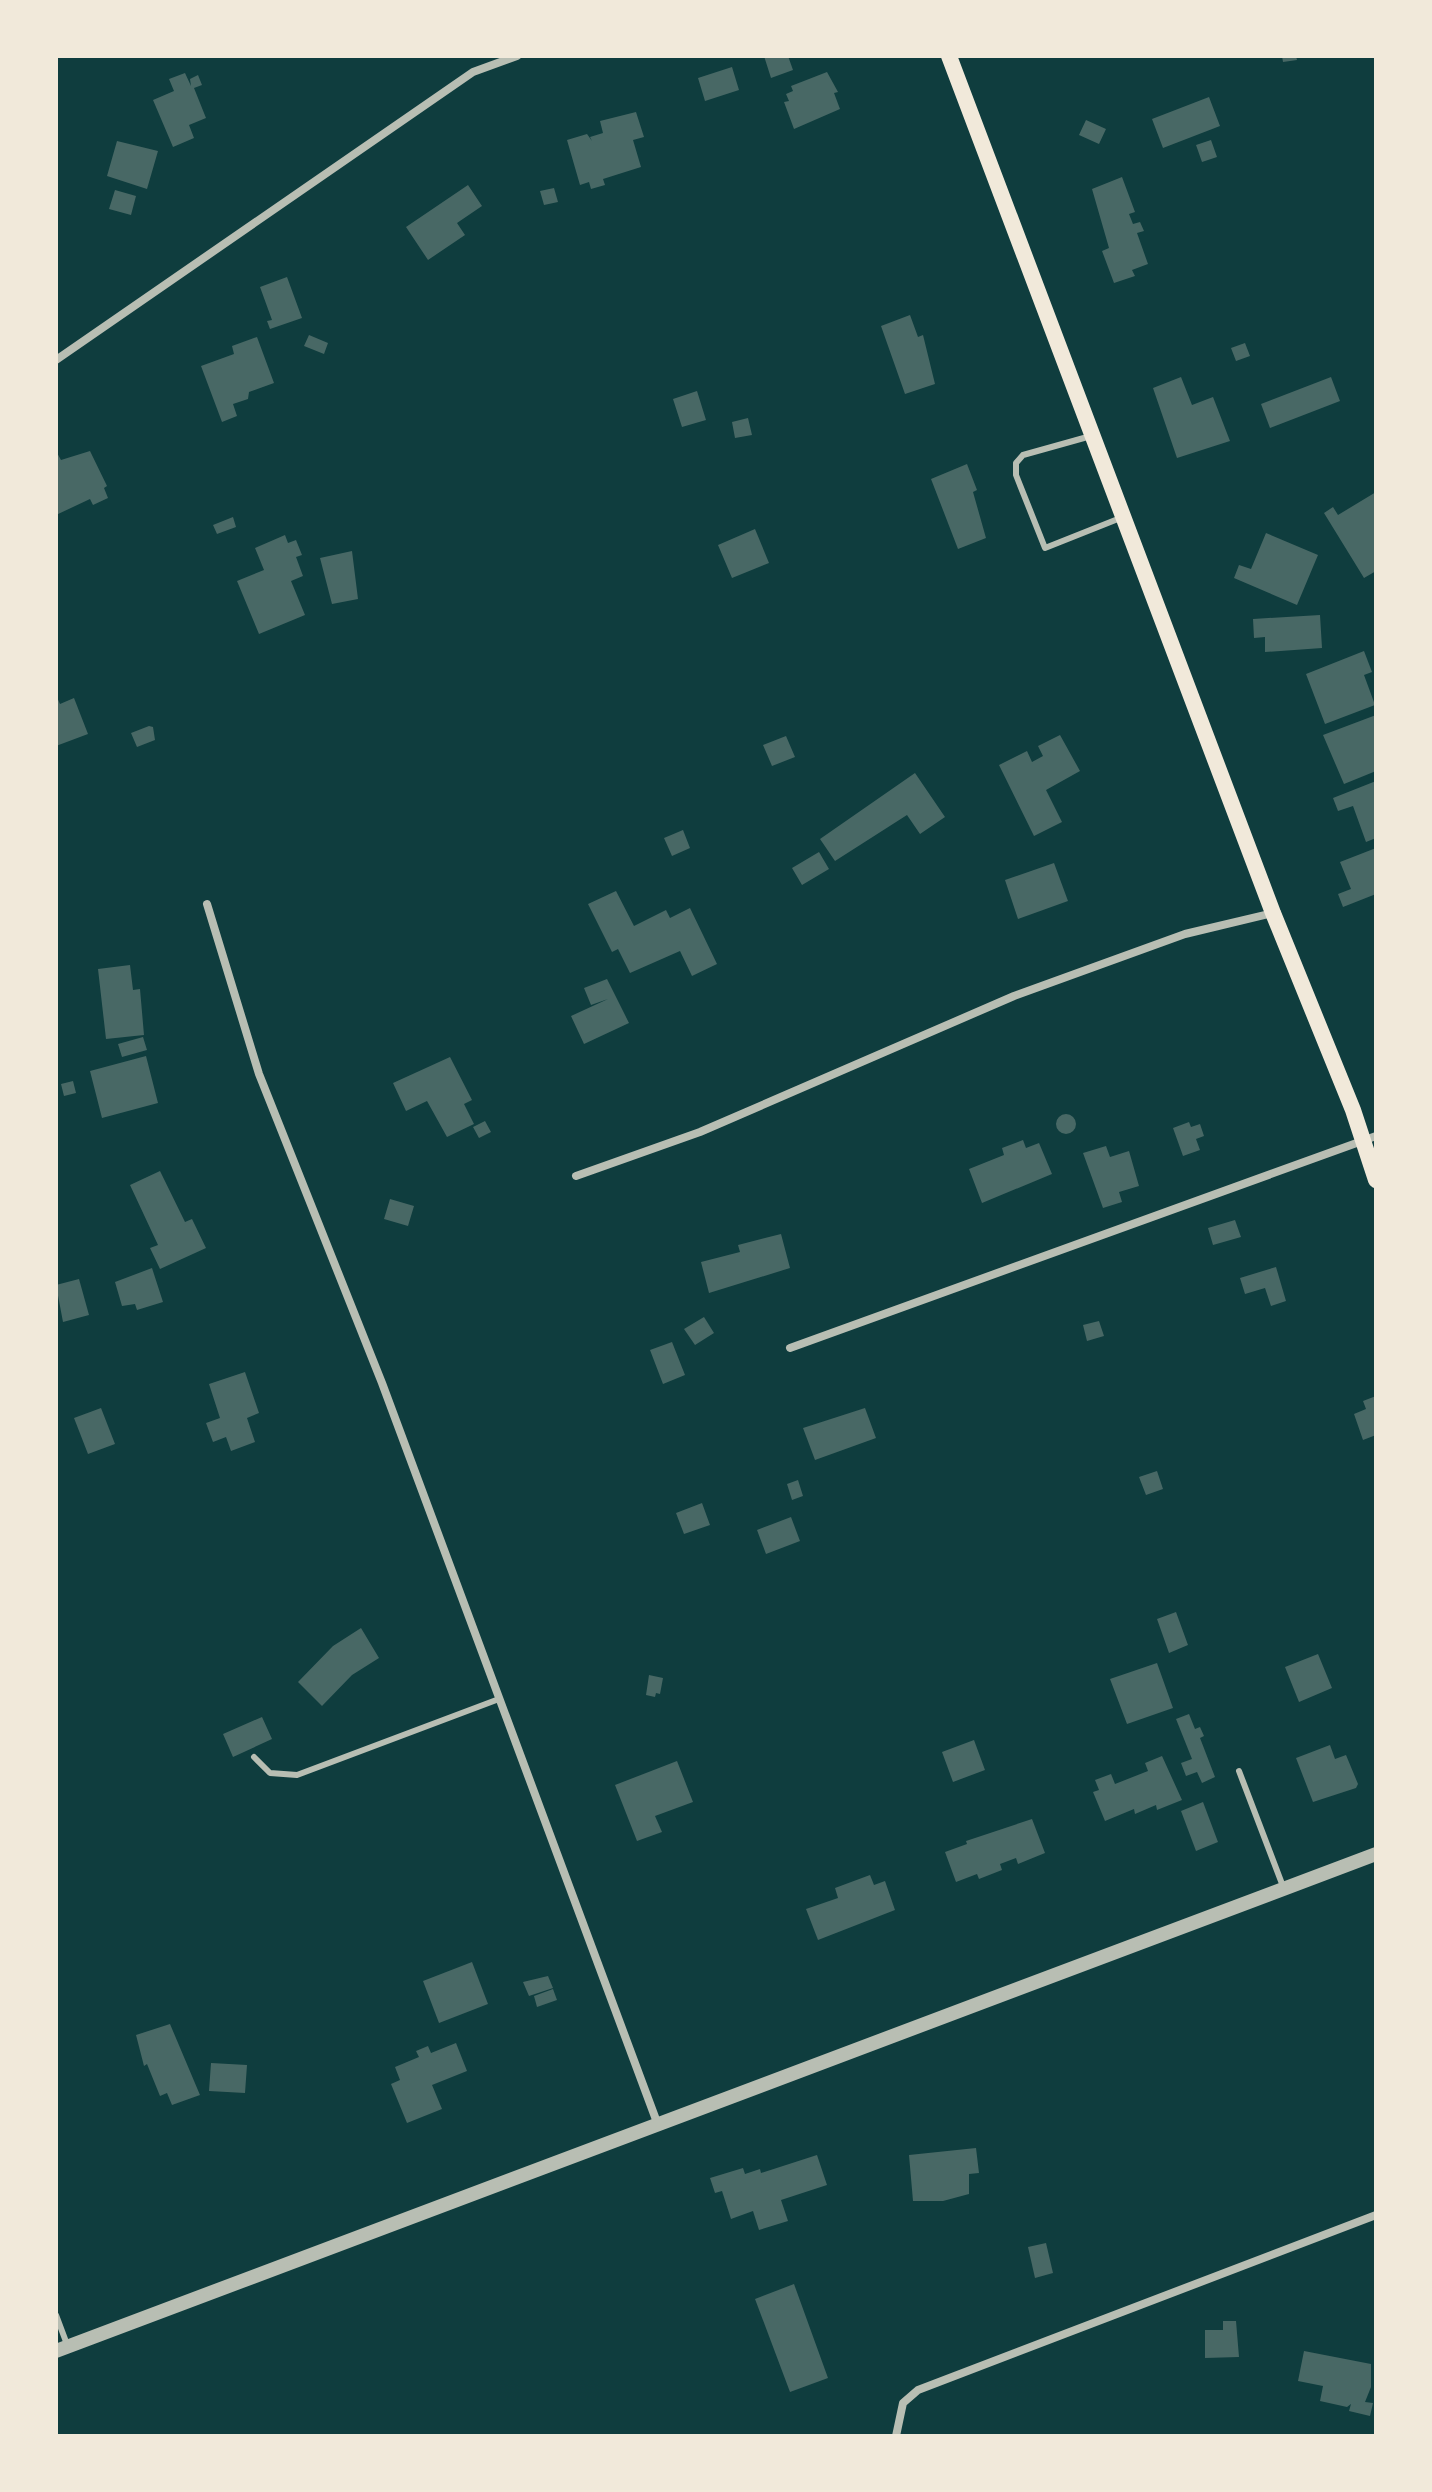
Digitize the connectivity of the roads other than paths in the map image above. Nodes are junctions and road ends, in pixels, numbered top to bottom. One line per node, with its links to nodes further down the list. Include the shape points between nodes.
1 (517, 56): 3 (street, via 473,72)
2 (949, 56): 4 (main road)
3 (56, 360)
4 (1092, 436): 5 (main road); 5 (lane, via 1023,455 1016,475 1045,548)
5 (1123, 517): 7 (main road)
6 (207, 904): 13 (street, via 259,1074 382,1383)
7 (1273, 913): 9 (main road); 10 (street, via 1185,934 1014,996 700,1132)
8 (1376, 1128): 9 (street)
9 (1368, 1138): 11 (main road); 12 (street)
10 (576, 1176)
11 (1376, 1180)
12 (790, 1348)
13 (499, 1699): 14 (lane, via 297,1775 270,1773); 18 (street)
14 (254, 1757)
15 (1239, 1771): 17 (lane)
16 (1376, 1854): 17 (street)
17 (1284, 1889): 18 (street)
18 (658, 2125): 21 (street)
19 (1376, 2215): 22 (street, via 918,2390 903,2403)
20 (56, 2315): 21 (lane)
21 (62, 2349)
22 (896, 2436)

